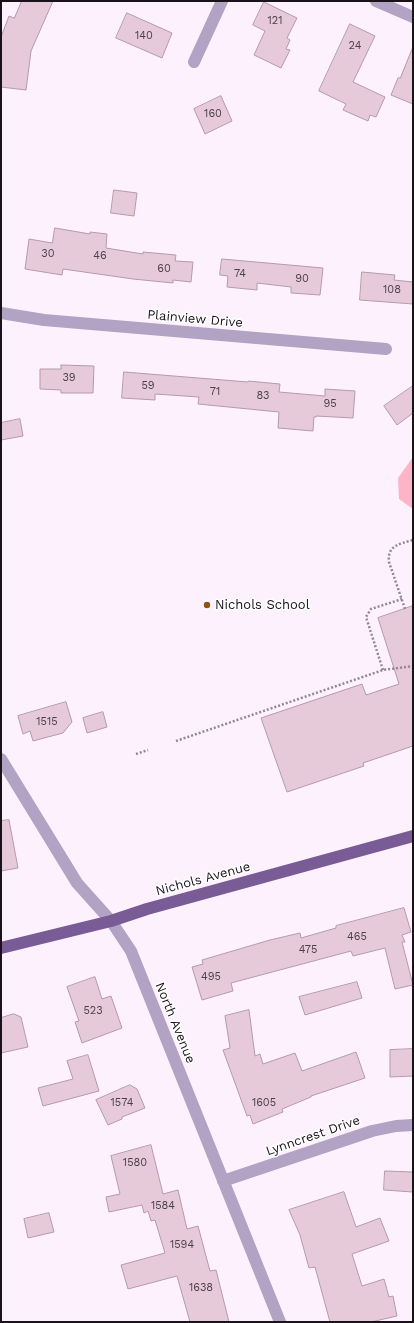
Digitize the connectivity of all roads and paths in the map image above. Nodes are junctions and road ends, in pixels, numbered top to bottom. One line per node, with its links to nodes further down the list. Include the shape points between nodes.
1 (222, 1): 4 (street)
2 (376, 1): 3 (street)
3 (413, 17)
4 (194, 62)
5 (1, 313): 6 (street, Plainview Drive, via 44,320)
6 (386, 349)
7 (413, 540): 8 (path, via 392,548 388,554)
8 (402, 599): 9 (path); 11 (path, via 374,607 366,617)
9 (405, 609)
10 (413, 666): 11 (path)
11 (383, 670): 12 (path)
12 (176, 741)
13 (148, 750): 14 (path)
14 (136, 754)
15 (1, 759): 17 (street, North Avenue, via 77,883)
16 (413, 836): 17 (main road, Nichols Avenue)
17 (111, 920): 18 (main road, Nichols Avenue); 20 (street, North Avenue, via 131,951)
18 (1, 948)
19 (413, 1125): 20 (street, Lynncrest Drive, via 372,1131)
20 (223, 1181): 21 (street, North Avenue)
21 (280, 1322)

